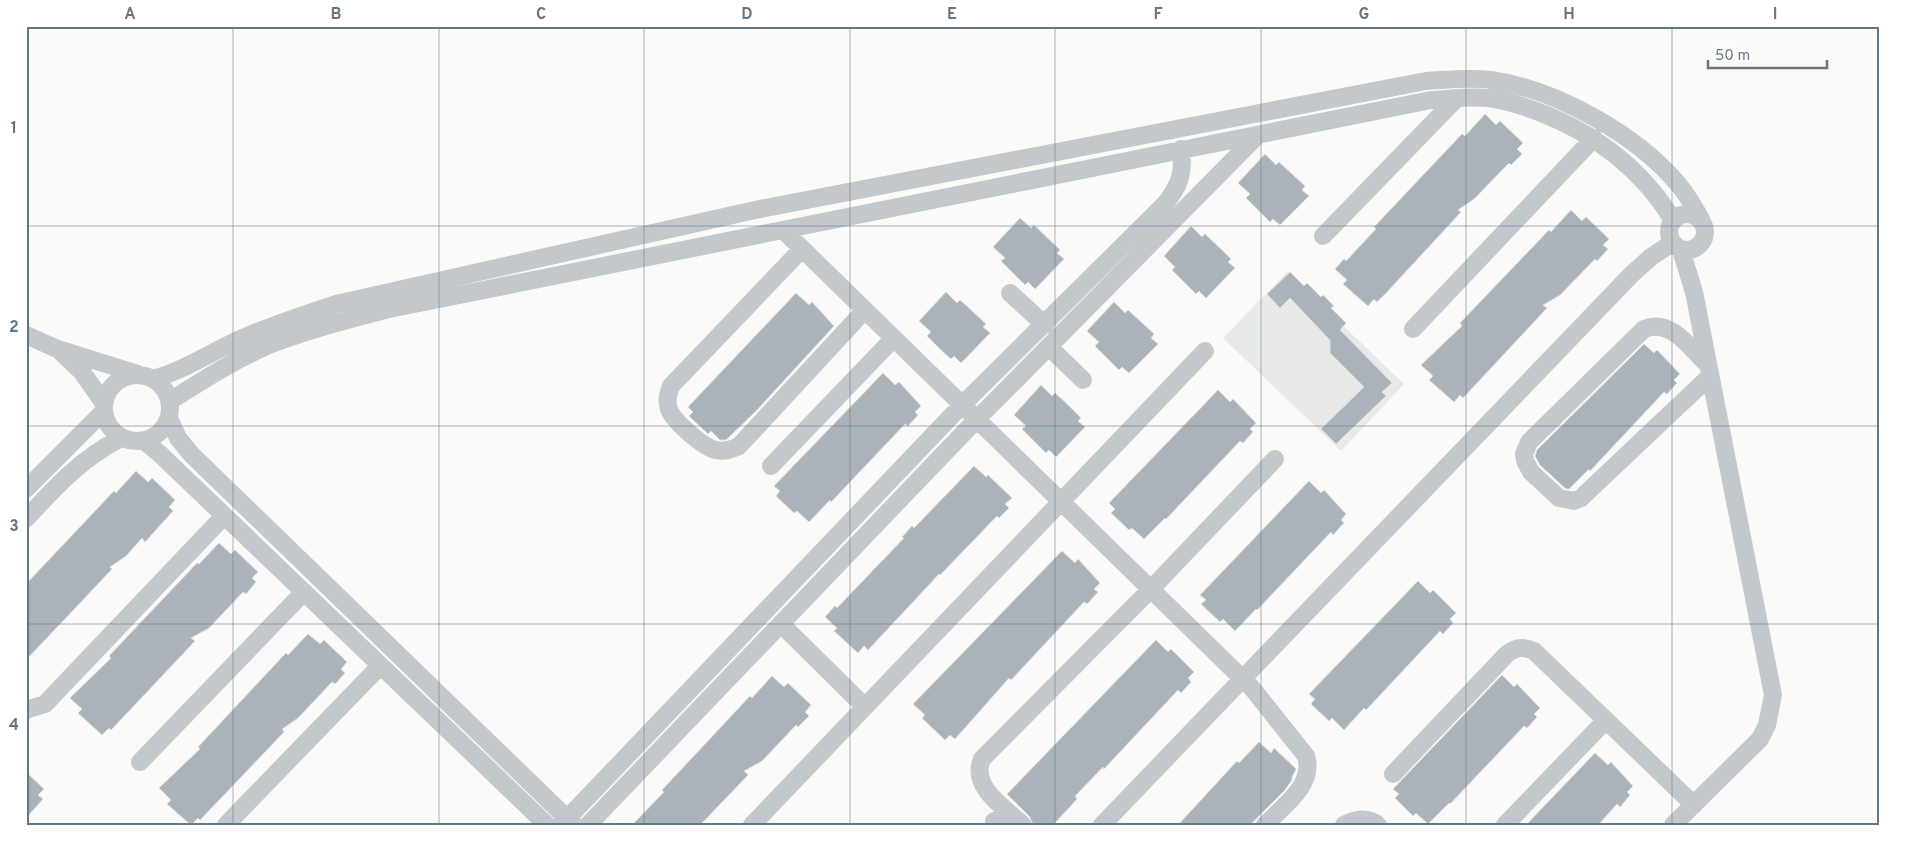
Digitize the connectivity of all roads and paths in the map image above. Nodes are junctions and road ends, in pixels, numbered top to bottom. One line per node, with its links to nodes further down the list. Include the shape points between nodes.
1 (1457, 98): 2 (street, via 1407,104); 3 (street, via 1488,98 1518,104); 8 (street)
2 (1258, 135): 4 (street); 19 (street)
3 (1594, 138): 6 (street, via 1642,177); 16 (street)
4 (1181, 149): 7 (street); 15 (street, via 1182,177 1174,192)
5 (1700, 219): 6 (street, via 1684,214); 9 (street, via 1705,234); 23 (street, via 1678,184 1654,160 1613,130 1572,107 1530,89 1489,80 1426,81 754,210 336,304 245,337 171,374)
6 (1673, 220): 10 (street, via 1668,231)
7 (784, 231): 11 (street); 27 (street, via 388,309 330,324 273,344 212,374)
8 (1323, 236)
9 (1700, 245): 10 (street, via 1694,249); 12 (street)
10 (1677, 246): 12 (street); 41 (street, via 1651,257 1632,274)
11 (802, 249): 14 (street); 14 (street, via 671,386 668,408 677,420 707,447 723,451 739,446)
12 (1694, 292): 22 (street)
13 (1010, 293): 15 (street)
14 (865, 310): 18 (street)
15 (1045, 325): 25 (street)
16 (1413, 329)
17 (26, 335): 20 (street)
18 (894, 338): 25 (street); 32 (street)
19 (1049, 347): 24 (street); 28 (street)
20 (55, 348): 23 (street); 26 (street, via 82,372)
21 (1205, 351): 34 (street)
22 (1708, 371): 22 (street, via 1671,330 1658,326 1644,329 1529,442 1524,454 1527,467 1559,498 1574,501 1581,498); 47 (street, via 1773,694 1772,710 1760,739)
23 (146, 376): 26 (street, via 119,379 112,385); 27 (street, via 161,384)
24 (1083, 380)
25 (962, 405): 28 (street); 48 (street)
26 (103, 407): 29 (street, via 106,422); 33 (street)
27 (169, 409): 30 (street, via 159,432); 48 (street, via 178,438 192,455)
28 (977, 419): 34 (street); 39 (street)
29 (121, 438): 30 (street); 36 (street, via 74,469)
30 (144, 441): 35 (street)
31 (1275, 459): 37 (street)
32 (771, 466)
33 (26, 489)
34 (1061, 502): 37 (street); 42 (street)
35 (224, 516): 38 (street); 43 (street, via 46,704)
36 (26, 520)
37 (1151, 589): 41 (street); 53 (street, via 982,759 978,773 983,786)
38 (303, 592): 40 (street); 45 (street)
39 (781, 624): 42 (street); 51 (street)
40 (380, 666): 49 (street); 50 (street)
41 (1244, 678): 54 (street); 55 (street, via 1301,749 1309,765 1305,783)
42 (865, 707): 52 (street)
43 (26, 710)
44 (1606, 720): 46 (street, via 1534,651 1516,648); 47 (street); 58 (street)
45 (140, 762)
46 (1393, 774)
47 (1694, 805): 59 (street)
48 (568, 823)
49 (226, 825)
50 (547, 825)
51 (588, 825)
52 (752, 825)
53 (1023, 825)
54 (1102, 825)
55 (1265, 825)
56 (1344, 825): 57 (street, via 1364,819)
57 (1378, 825)
58 (1505, 825)
59 (1673, 825)

